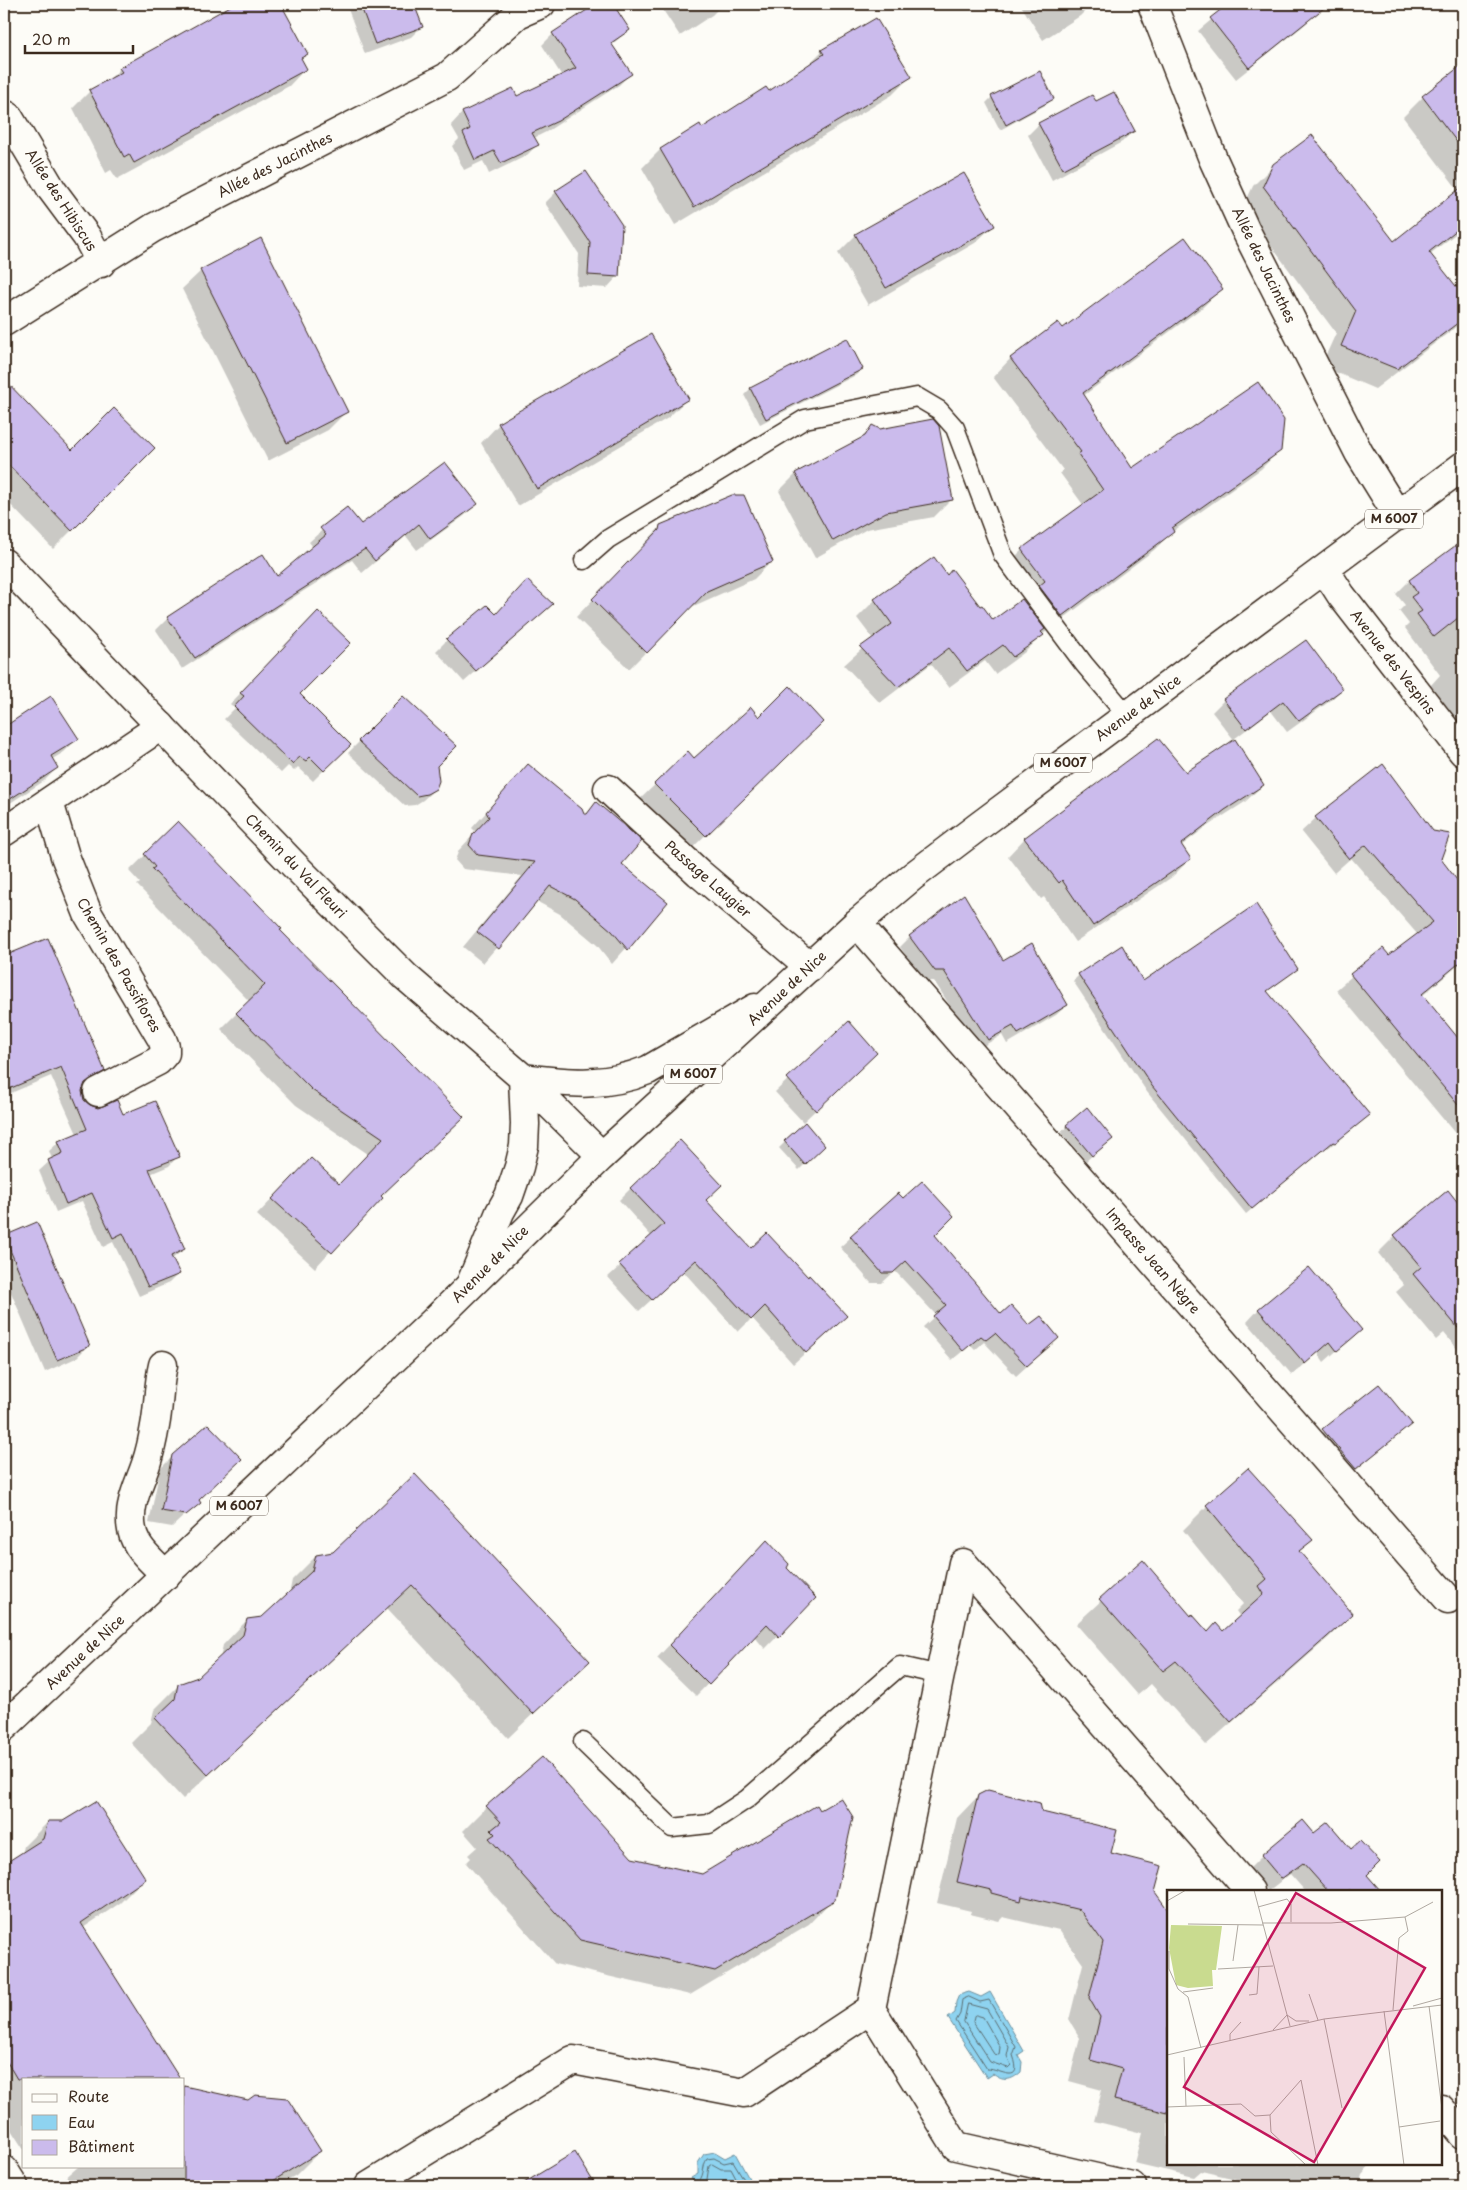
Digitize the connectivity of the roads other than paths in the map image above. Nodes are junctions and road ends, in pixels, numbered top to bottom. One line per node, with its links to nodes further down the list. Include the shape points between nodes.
1 (540, 4): 4 (street, Allée des Jacinthes, via 518,14 447,77 153,228)
2 (1152, 4): 7 (street, Allée des Jacinthes, via 1213,159 1245,229 1359,453)
3 (4, 114): 4 (street, Allée des Hibiscus)
4 (101, 263): 5 (street, Allée des Jacinthes)
5 (4, 322)
6 (1463, 466): 7 (street, Avenue de Nice / M 6007)
7 (1398, 516): 10 (street, Avenue de Nice / M 6007)
8 (584, 560): 11 (lane, via 608,539 805,419 917,397 939,410 956,428 1003,555 1084,664)
9 (4, 563): 12 (street, Chemin du Val Fleuri)
10 (1325, 570): 11 (street, Avenue de Nice / M 6007); 13 (street, Avenue des Vespins)
11 (1128, 716): 17 (street, Avenue de Nice / M 6007)
12 (161, 726): 15 (street); 20 (street, Chemin du Val Fleuri, via 406,977)
13 (1463, 752)
14 (608, 789): 18 (street, Passage Laugier, via 699,873)
15 (49, 802): 16 (street); 21 (street, Chemin des Passiflores, via 88,914 165,1047 165,1053 158,1061)
16 (4, 832)
17 (856, 923): 18 (street, Avenue de Nice / M 6007); 26 (street, Impasse Jean Nègre)
18 (810, 967): 19 (street, Avenue de Nice / M 6007)
19 (783, 992): 20 (street, via 629,1078 574,1084); 22 (street, Avenue de Nice / M 6007)
20 (523, 1078): 22 (street, Chemin du Val Fleuri); 23 (street, via 525,1124 519,1167 510,1196 500,1212)
21 (98, 1092)
22 (602, 1156): 23 (street, Avenue de Nice / M 6007)
23 (471, 1283): 25 (street, Avenue de Nice / M 6007)
24 (163, 1365): 25 (street, via 156,1424 133,1496 131,1520 139,1547)
25 (166, 1575): 28 (street, Avenue de Nice / M 6007)
26 (1448, 1599)
27 (940, 1675): 29 (lane, via 900,1666 747,1799 709,1824 672,1828); 30 (street, via 963,1562); 31 (street)
28 (4, 1727)
29 (583, 1742)
30 (1249, 1890)
31 (871, 2009): 36 (street, via 744,2093 573,2060); 37 (street, via 956,2146)
32 (1442, 2110): 33 (street)
33 (1463, 2135)
34 (4, 2170): 35 (street)
35 (14, 2186)
36 (369, 2186)
37 (1132, 2186)

